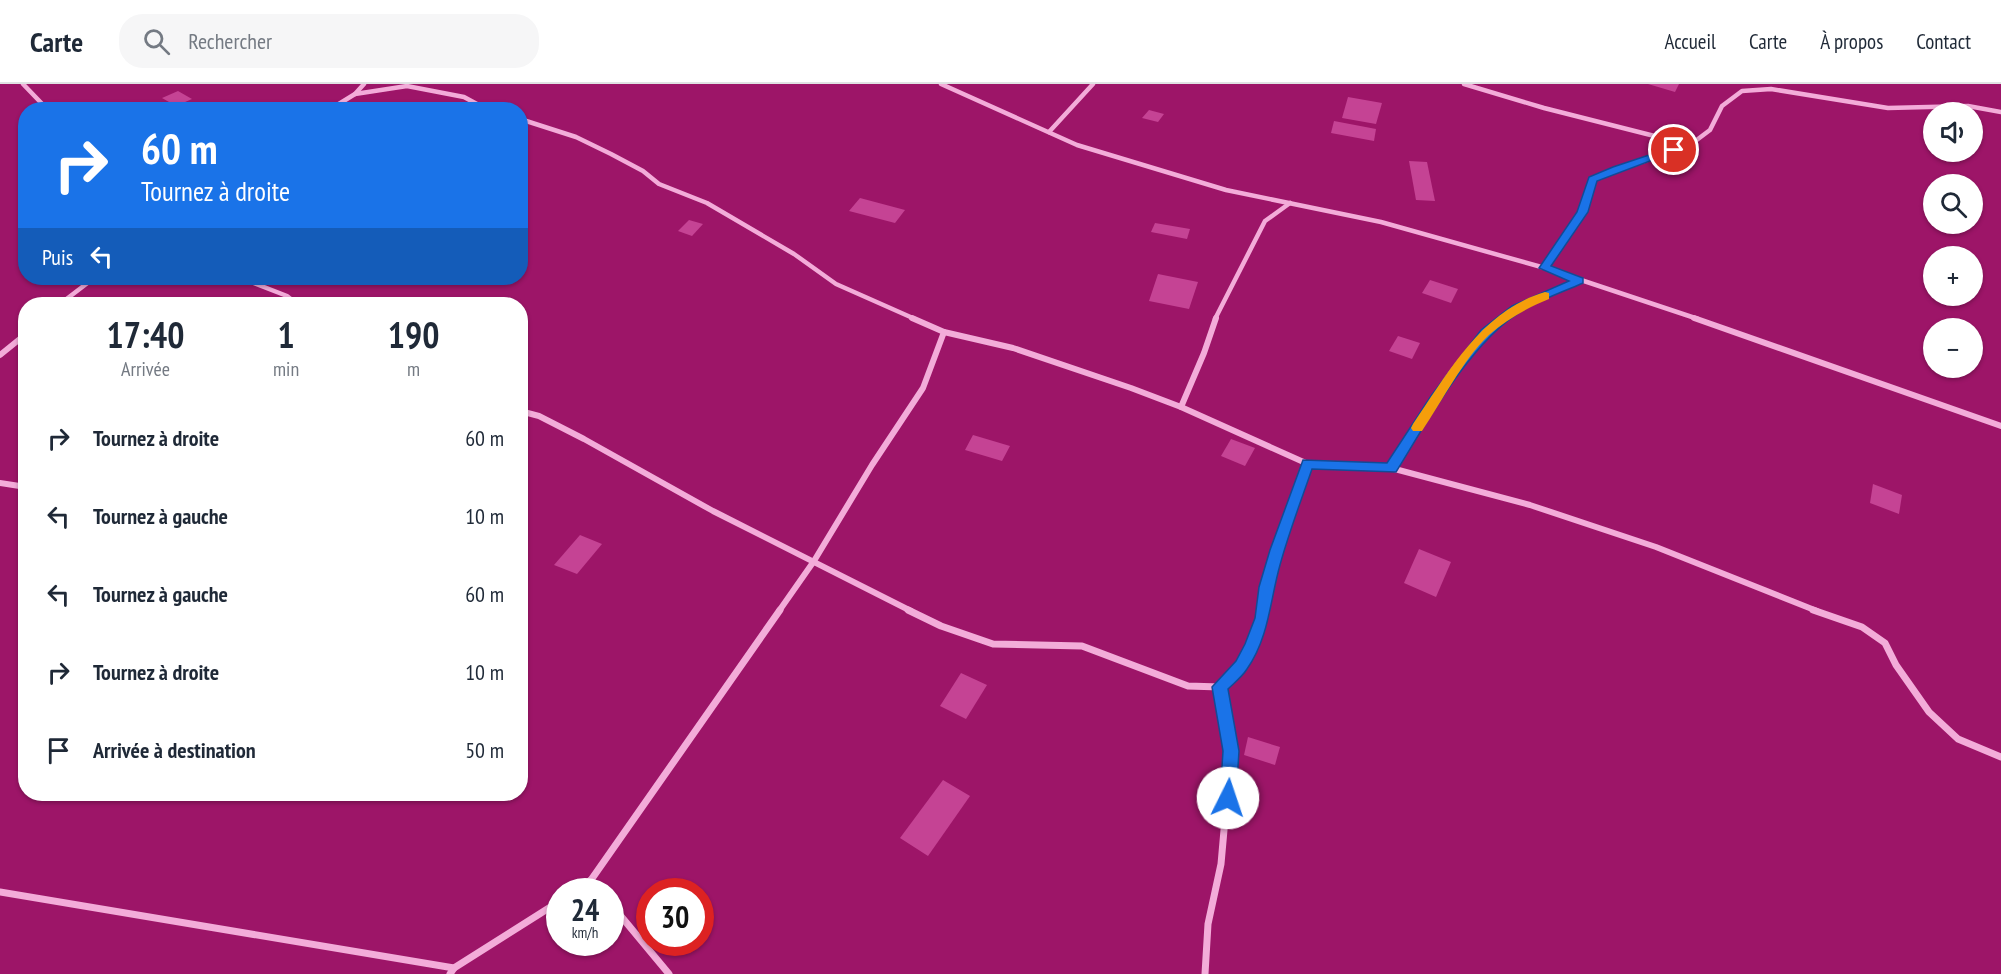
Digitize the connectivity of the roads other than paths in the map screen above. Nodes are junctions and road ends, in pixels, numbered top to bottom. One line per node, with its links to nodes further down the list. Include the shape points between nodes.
1 (23, 84): 8 (street)
2 (364, 84): 7 (street)
3 (940, 84): 13 (street)
4 (1093, 84): 13 (street)
5 (1464, 84): 14 (street)
6 (405, 85): 7 (street); 10 (street)
7 (355, 94): 9 (street)
8 (40, 102)
9 (342, 102)
10 (473, 102)
11 (2001, 112): 14 (street, via 1968,106 1888,108 1770,89 1742,91 1722,106 1710,130)
12 (528, 122): 22 (street, via 576,137 611,154 658,184 707,203 794,254 836,284)
13 (1049, 132): 15 (street, via 1077,145 1164,172)
14 (1690, 145): 16 (street, via 1593,179 1582,212)
15 (1290, 203): 16 (street, via 1380,222); 25 (street, via 1265,221 1249,250 1215,319)
16 (1545, 268): 17 (street)
17 (1579, 281): 27 (street, via 1779,346); 29 (street, via 1516,309 1485,333)
18 (85, 285): 20 (street)
19 (259, 285): 21 (street)
20 (69, 297)
21 (288, 297)
22 (944, 332): 25 (street, via 1013,348); 32 (street, via 922,388)
23 (18, 340): 24 (street)
24 (0, 355)
25 (1181, 407): 28 (street)
26 (528, 413): 32 (street, via 575,434 713,511)
27 (2001, 426)
28 (1308, 464): 29 (street); 33 (street, via 1277,550 1252,646 1241,665)
29 (1391, 468): 34 (street, via 1530,505 1656,547 1862,627 1885,643 1929,712 1958,739)
30 (0, 483): 31 (street)
31 (18, 486)
32 (814, 561): 33 (street, via 941,626 993,644 1082,646 1188,686); 35 (street)
33 (1220, 687): 41 (street, via 1231,751 1221,864 1208,924)
34 (2001, 758)
35 (592, 878)
36 (0, 892): 39 (street)
37 (546, 910): 39 (street)
38 (624, 920): 40 (street)
39 (452, 971)
40 (669, 974)
41 (1205, 974)

